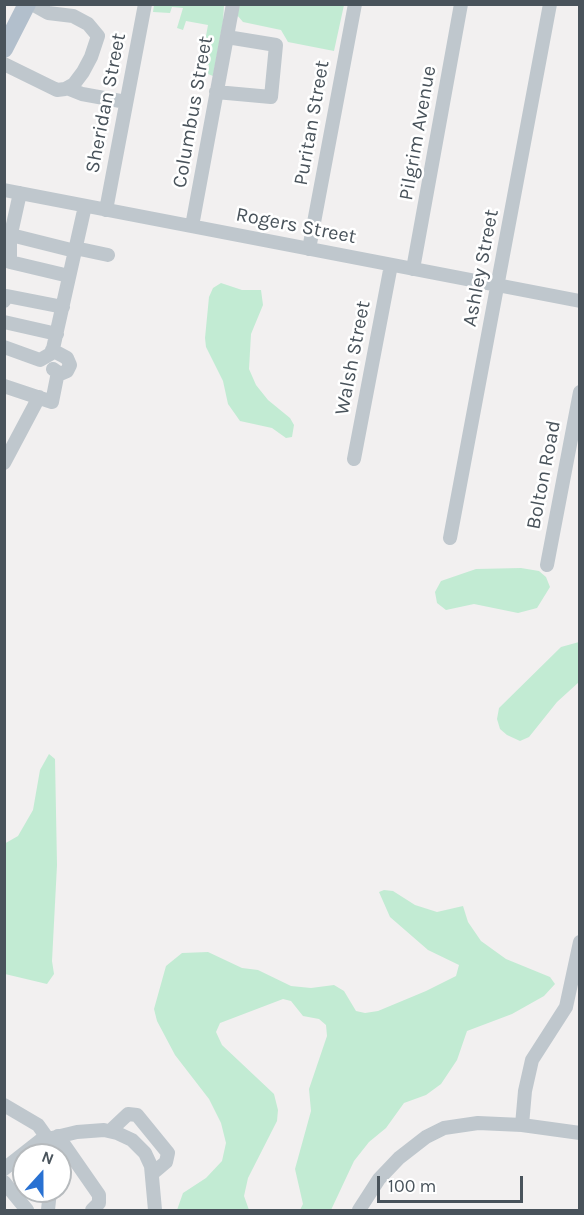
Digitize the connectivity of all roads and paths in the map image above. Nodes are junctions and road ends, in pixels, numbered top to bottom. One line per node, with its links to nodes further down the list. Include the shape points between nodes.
1 (27, 4): 9 (main road)
2 (32, 4): 11 (street, via 48,13 79,18 98,36 83,72)
3 (145, 4): 13 (street, Sheridan Street)
4 (233, 4): 8 (street, Columbus Street)
5 (355, 4): 21 (street, Puritan Street)
6 (461, 4): 24 (street, Pilgrim Avenue)
7 (550, 4): 26 (street, Ashley Street)
8 (227, 37): 12 (street, Columbus Street); 12 (street, via 276,45 272,97)
9 (4, 49)
10 (4, 64): 11 (street, via 57,90)
11 (67, 88): 13 (street)
12 (216, 92): 18 (street, Columbus Street)
13 (126, 102): 17 (street, Sheridan Street)
14 (4, 190): 15 (street, Rogers Street)
15 (20, 193): 16 (street, Rogers Street); 19 (street)
16 (85, 206): 17 (street, Rogers Street); 20 (street)
17 (106, 210): 18 (street, Rogers Street)
18 (192, 226): 21 (street, Rogers Street)
19 (11, 235): 20 (street); 25 (street, via 10,262)
20 (75, 249): 22 (street); 25 (street)
21 (309, 249): 23 (street, Rogers Street)
22 (108, 255)
23 (391, 265): 24 (street, Rogers Street); 37 (street, Walsh Street)
24 (413, 269): 26 (street, Rogers Street)
25 (69, 276): 29 (street)
26 (497, 285): 27 (street, Rogers Street); 39 (street, Ashley Street)
27 (579, 300)
28 (4, 301): 29 (street, via 7,296)
29 (63, 307): 31 (street)
30 (4, 322): 31 (street)
31 (57, 333): 33 (street)
32 (4, 347): 33 (street, via 40,360)
33 (49, 354): 36 (street, via 58,372)
34 (4, 386): 36 (street)
35 (579, 392): 40 (street, Bolton Road)
36 (45, 400): 38 (street)
37 (354, 459)
38 (4, 463)
39 (450, 538)
40 (548, 564)
41 (579, 942): 43 (street, via 566,1007 532,1060)
42 (4, 1105): 46 (street)
43 (522, 1125): 45 (street); 54 (street, via 462,1124 435,1132 389,1168)
44 (110, 1131): 46 (street); 49 (street, via 128,1137 140,1147); 49 (street, via 128,1114 137,1115 168,1153 166,1162)
45 (579, 1133)
46 (51, 1137): 47 (street); 48 (street); 52 (street, via 99,1195 99,1203)
47 (51, 1143)
48 (4, 1169)
49 (153, 1173): 53 (street)
50 (4, 1182): 51 (street)
51 (27, 1210)
52 (92, 1210)
53 (155, 1210)
54 (359, 1210)

